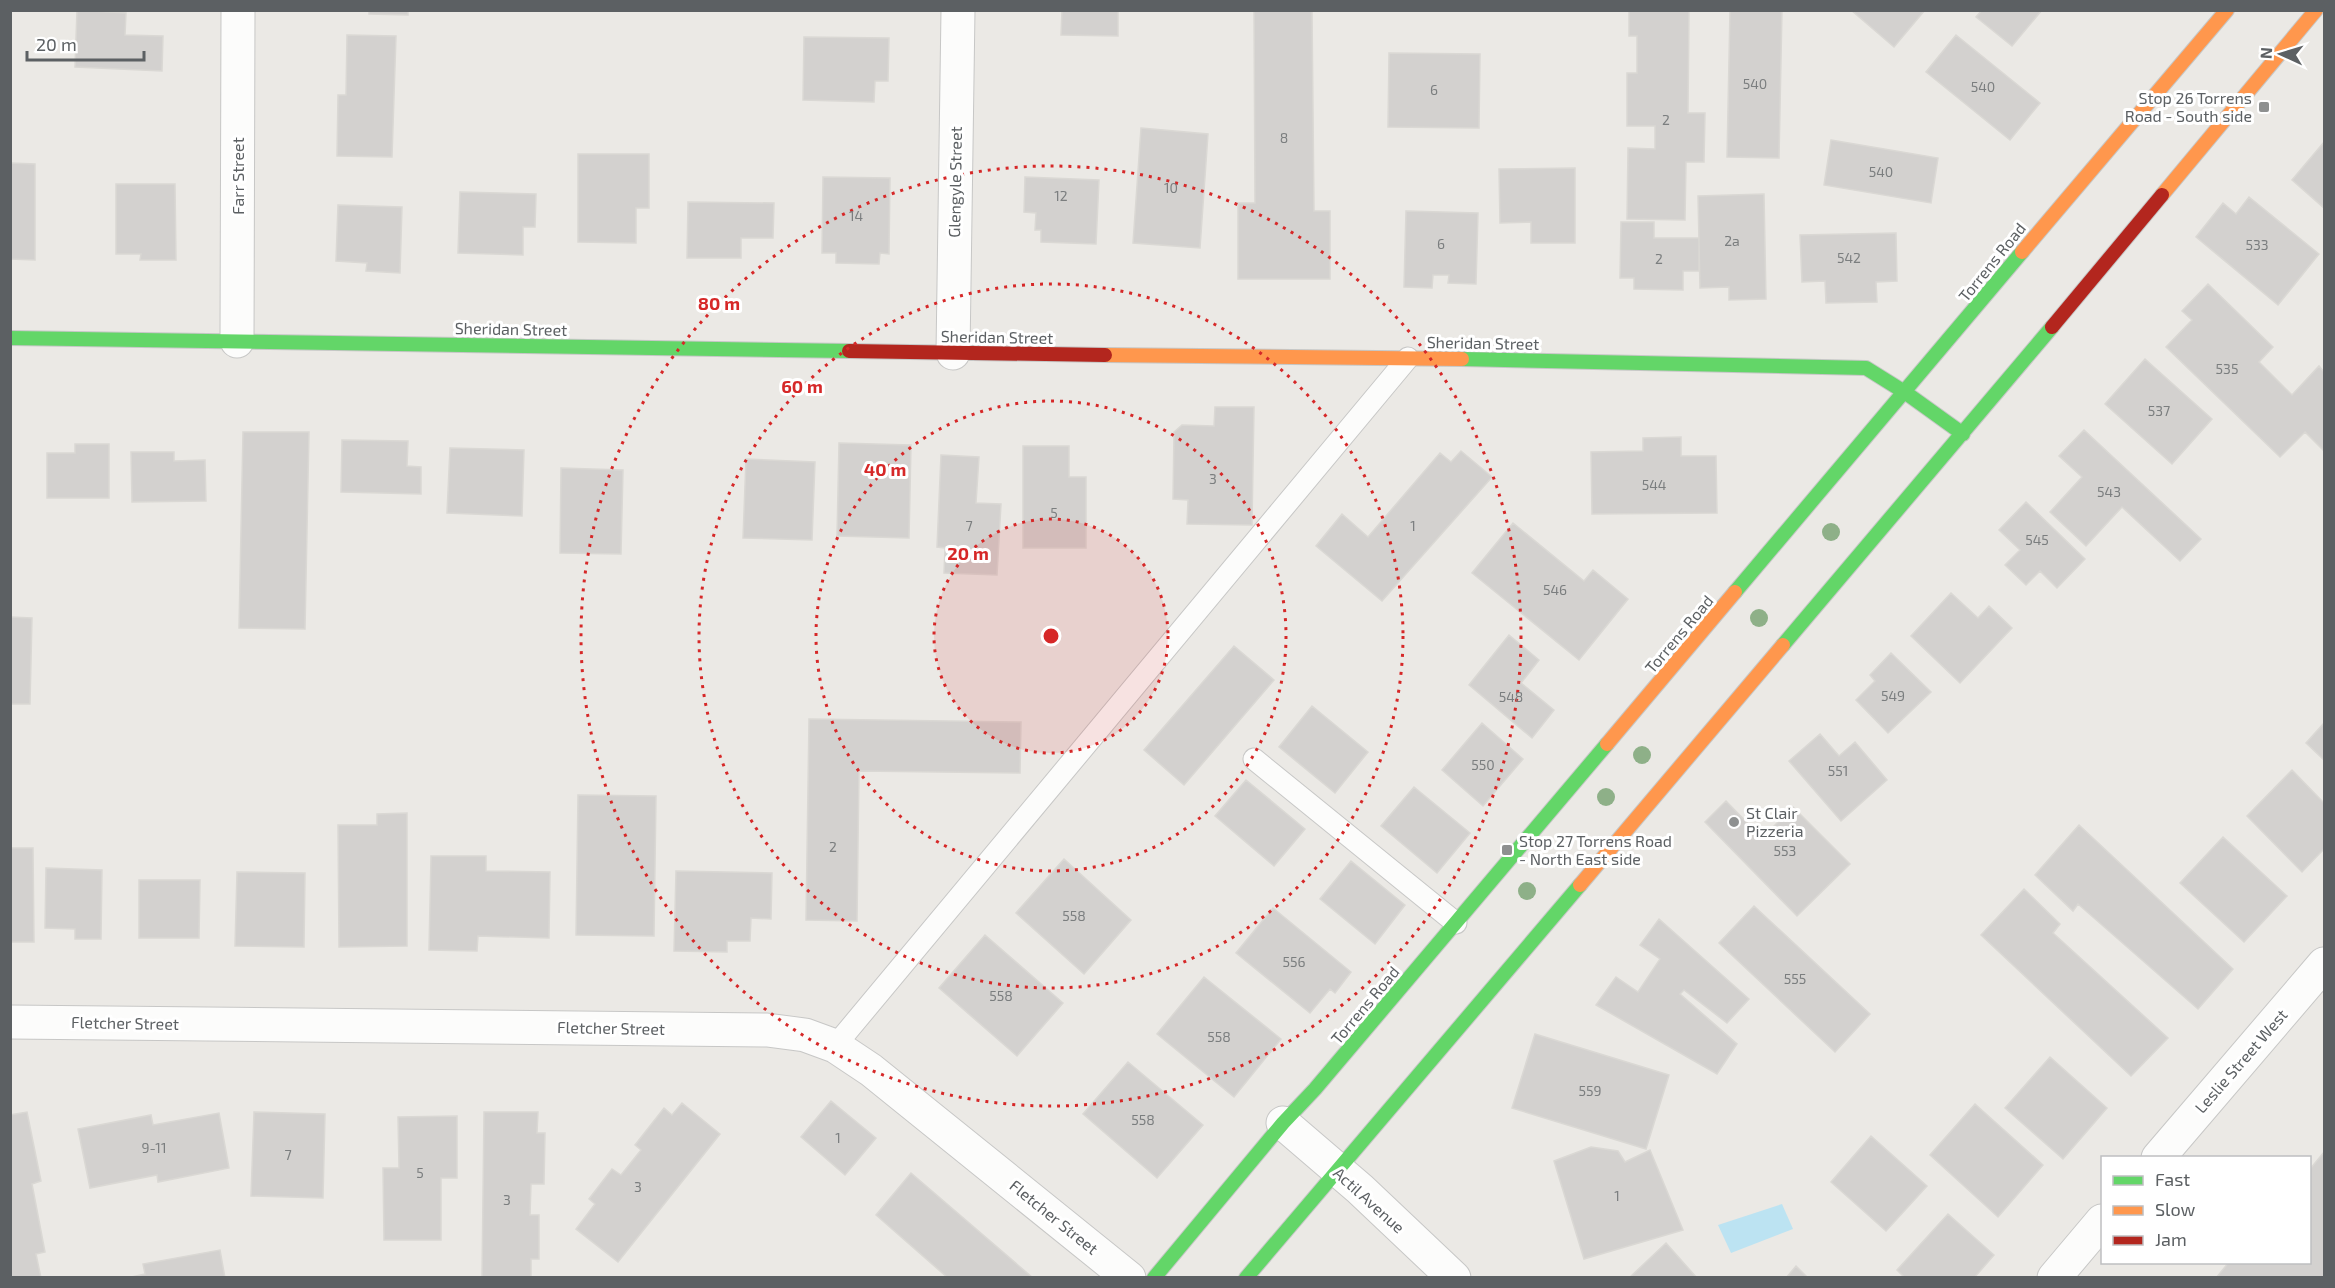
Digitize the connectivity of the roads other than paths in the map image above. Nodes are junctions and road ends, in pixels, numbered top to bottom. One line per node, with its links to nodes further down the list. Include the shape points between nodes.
1 (238, 10): 6 (street, Farr Street)
2 (958, 10): 7 (street, Glengyle Street)
3 (2227, 10): 9 (main road, Torrens Road)
4 (2316, 10): 10 (main road)
5 (10, 338): 6 (main road, Sheridan Street)
6 (237, 341): 7 (main road, Sheridan Street)
7 (953, 353): 8 (main road, Sheridan Street)
8 (1408, 358): 9 (main road, Sheridan Street, via 1866,368); 15 (lane)
9 (1906, 393): 10 (main road, Sheridan Street); 12 (main road, Torrens Road)
10 (1963, 434): 18 (main road)
11 (1254, 759): 12 (lane)
12 (1456, 923): 16 (main road, Torrens Road)
13 (2325, 964): 17 (street, Leslie Street West)
14 (10, 1022): 15 (street, Fletcher Street, via 767,1030 805,1035)
15 (835, 1046): 20 (street, Fletcher Street, via 871,1070)
16 (1283, 1123): 18 (street, Actil Avenue); 21 (main road, Torrens Road)
17 (2160, 1156)
18 (1336, 1170): 22 (main road); 23 (street, Actil Avenue)
19 (2101, 1223): 24 (street)
20 (1129, 1278)
21 (1154, 1278)
22 (1246, 1278)
23 (1454, 1278)
24 (2054, 1278)

